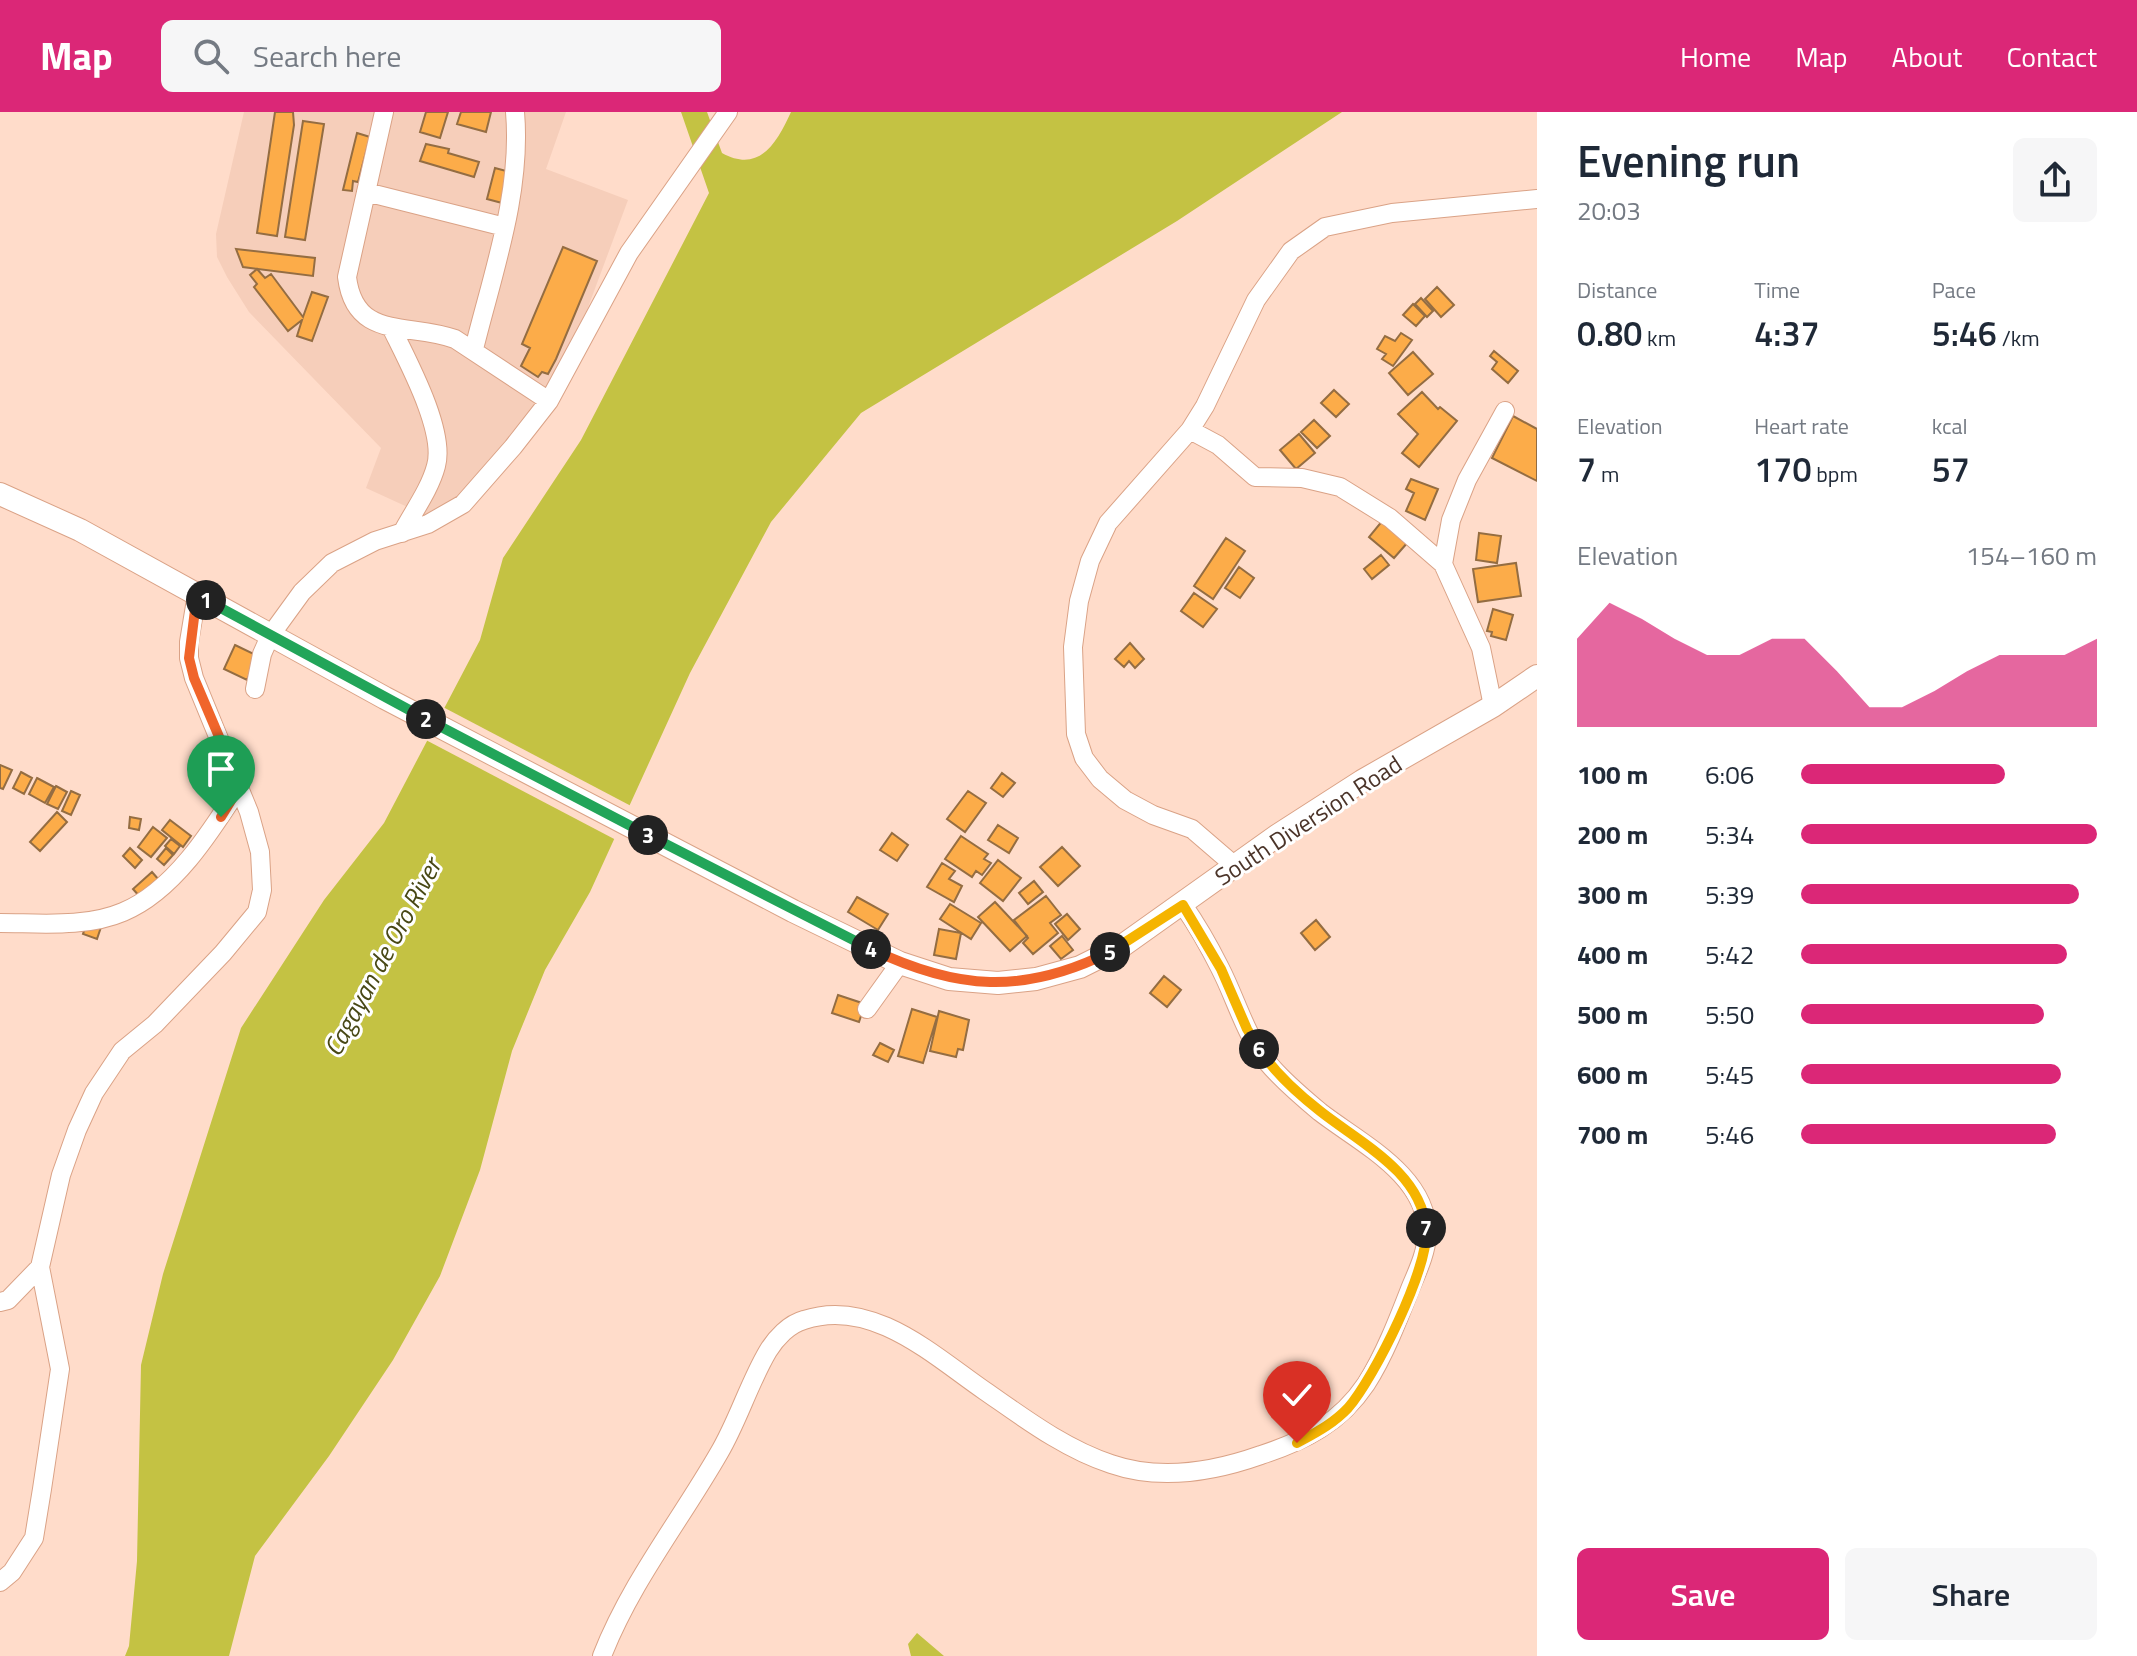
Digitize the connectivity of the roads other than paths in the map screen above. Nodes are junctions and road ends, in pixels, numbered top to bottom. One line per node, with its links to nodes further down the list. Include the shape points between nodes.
1 (384, 112): 4 (street)
2 (515, 112): 6 (street, via 516,166)
3 (728, 112): 9 (street, via 629,253)
4 (366, 192): 6 (street); 7 (street, via 347,277 349,296 358,312)
5 (1537, 199): 11 (street, via 1392,213 1325,227 1291,251 1256,300)
6 (505, 227): 8 (street)
7 (391, 327): 8 (street, via 438,333); 13 (street, via 438,439 436,466)
8 (474, 349): 9 (street)
9 (549, 401): 13 (street, via 463,504)
10 (1505, 411): 14 (street, via 1467,480 1451,520)
11 (1190, 430): 14 (street, via 1218,445 1255,477 1302,478 1340,487 1390,518); 21 (street, via 1108,523 1090,561 1073,647 1076,734 1084,758 1125,800 1192,829)
12 (0, 494): 15 (main road, South Diversion Road, via 80,530)
13 (402, 533): 16 (street, via 332,563 302,592)
14 (1443, 564): 19 (street, via 1481,648)
15 (197, 594): 16 (main road, South Diversion Road); 20 (street, via 189,658)
16 (270, 636): 18 (street); 24 (main road, South Diversion Road)
17 (1537, 676): 19 (main road, South Diversion Road)
18 (255, 689)
19 (1493, 706): 21 (main road, South Diversion Road, via 1362,781)
20 (240, 786): 23 (street, via 183,867 124,912 76,921); 26 (street, via 260,852 257,912 192,988 122,1051 94,1093 61,1175)
21 (1235, 866): 22 (main road, South Diversion Road)
22 (1183, 905): 24 (main road, South Diversion Road, via 1122,946 1080,967 1036,979 949,979); 29 (street, via 1266,1061 1319,1110 1387,1161 1406,1181 1425,1216 1424,1256 1409,1294 1367,1382 1348,1407 1297,1443 1254,1458 1203,1472 1145,1471 1080,1451 888,1328 846,1316 801,1320 769,1350 719,1453 616,1619)
23 (0, 923)
24 (900, 963): 25 (street)
25 (867, 1009)
26 (40, 1267): 27 (street); 28 (street, via 60,1369 34,1538)
27 (0, 1302)
28 (0, 1582)
29 (602, 1656)

